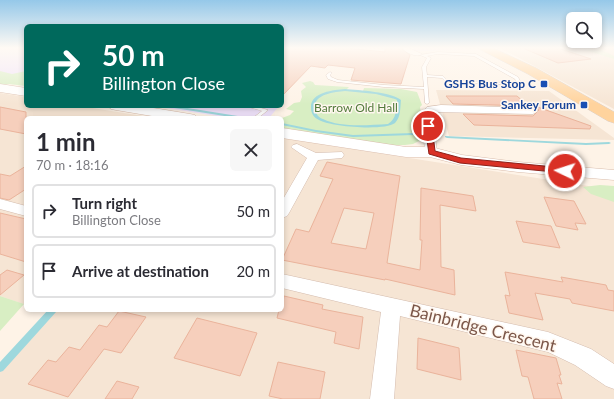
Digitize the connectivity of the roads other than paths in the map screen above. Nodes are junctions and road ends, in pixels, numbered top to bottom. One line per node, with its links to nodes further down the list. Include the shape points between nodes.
1 (424, 67): 5 (lane)
2 (496, 67): 5 (lane, via 518,81 513,84 446,81 443,77)
3 (523, 67): 15 (main road)
4 (330, 73): 7 (lane, via 329,78 337,81)
5 (425, 76): 7 (lane)
6 (0, 88): 8 (street)
7 (426, 88): 9 (lane)
8 (24, 92)
9 (427, 103)
10 (128, 108): 13 (street)
11 (258, 108): 14 (lane, via 266,110)
12 (533, 111): 18 (street, via 437,108 430,110 427,113)
13 (178, 116)
14 (258, 116)
15 (613, 118)
16 (284, 133): 18 (street, via 406,152)
17 (297, 147): 20 (street)
18 (431, 152): 22 (street, via 460,160)
19 (338, 155): 20 (street)
20 (314, 157): 25 (street)
21 (614, 167): 22 (street)
22 (570, 171): 23 (street)
23 (614, 175)
24 (0, 204): 26 (street)
25 (284, 209)
26 (24, 210)
27 (284, 281): 28 (street, Bainbridge Crescent)
28 (391, 306): 29 (street, Bainbridge Crescent, via 548,342 570,350); 30 (street)
29 (614, 378)
30 (382, 399)

